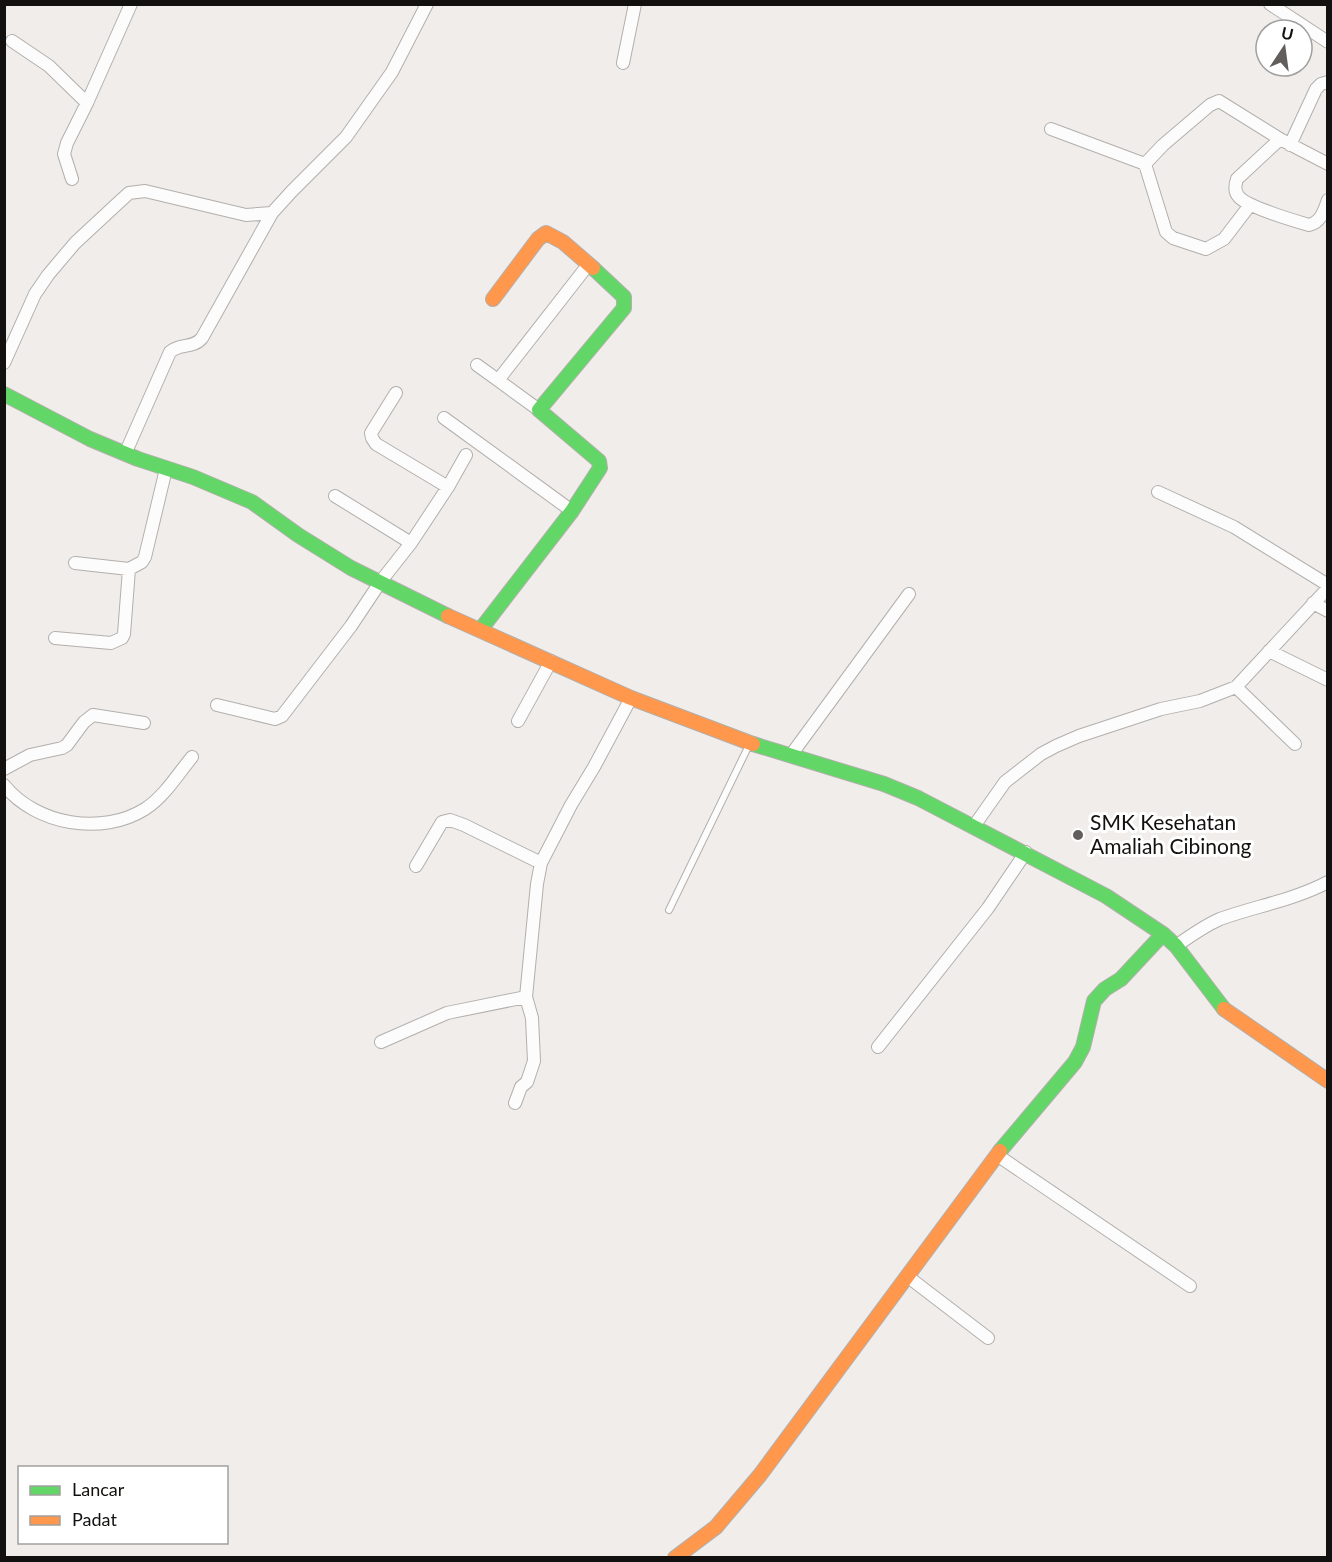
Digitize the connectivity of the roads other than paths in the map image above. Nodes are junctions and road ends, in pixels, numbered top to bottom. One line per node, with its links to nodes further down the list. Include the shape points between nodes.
1 (131, 4): 9 (street)
2 (427, 4): 17 (street, via 392,72 346,137)
3 (636, 4): 7 (street)
4 (1270, 4): 6 (street)
5 (12, 41): 9 (street, via 49,66)
6 (1328, 42)
7 (623, 63)
8 (1328, 82): 11 (street, via 1316,89)
9 (87, 102): 14 (street, via 64,154)
10 (1051, 129): 12 (street)
11 (1285, 142): 12 (street, via 1219,101 1162,145); 13 (street); 16 (street, via 1236,182 1236,193)
12 (1145, 164): 16 (street, via 1166,232 1173,238 1206,249 1224,239)
13 (1328, 164)
14 (72, 179)
15 (1328, 200): 16 (street, via 1320,218 1309,225)
16 (1250, 205)
17 (272, 213): 20 (street, via 246,215 144,191 129,193 75,243 48,275 35,294); 27 (street, via 202,338 170,352)
18 (588, 265): 19 (street, via 556,237 542,235); 22 (street); 25 (street, via 624,297 624,306)
19 (492, 299)
20 (4, 363)
21 (477, 365): 22 (street)
22 (499, 380): 25 (street)
23 (396, 393): 30 (street, via 371,433 372,438)
24 (4, 394): 27 (street)
25 (539, 410): 33 (street, via 600,462)
26 (444, 418): 33 (street)
27 (125, 454): 29 (street)
28 (466, 455): 30 (street)
29 (166, 469): 36 (street, via 148,549 142,562); 37 (street, via 252,502 326,553)
30 (448, 487): 34 (street)
31 (1158, 492): 38 (street, via 1234,527)
32 (335, 496): 34 (street)
33 (572, 512): 42 (street)
34 (411, 543): 37 (street)
35 (75, 563): 36 (street)
36 (129, 569): 43 (street, via 122,638 111,643)
37 (381, 581): 42 (street); 49 (street, via 280,718)
38 (1328, 587): 40 (street)
39 (909, 594): 54 (street)
40 (1313, 603): 41 (street); 44 (street)
41 (1328, 611)
42 (481, 629): 45 (street)
43 (55, 638)
44 (1269, 651): 46 (street); 47 (street)
45 (551, 661): 48 (street); 50 (street)
46 (1328, 680)
47 (1236, 687): 53 (street); 58 (street, via 1056,746 1005,782)
48 (631, 698): 52 (street); 60 (street)
49 (217, 705)
50 (518, 722)
51 (144, 723): 56 (street, via 93,715 67,745 30,755)
52 (750, 743): 54 (street); 63 (lane)
53 (1295, 744)
54 (791, 755): 58 (street, via 884,784)
55 (192, 757): 57 (street, via 146,809 122,820 100,824 58,819 34,810)
56 (4, 769)
57 (6, 789)
58 (974, 826): 59 (street)
59 (1026, 852): 64 (street, via 1106,896); 68 (street, via 988,908)
60 (541, 863): 61 (street, via 450,820 442,822); 66 (street)
61 (416, 866)
62 (1328, 882): 65 (street, via 1220,920)
63 (669, 910)
64 (1163, 934): 65 (street); 71 (street, via 1121,979 1105,988 1094,1001 1083,1047 1075,1062)
65 (1176, 946): 69 (street, via 1231,1015)
66 (526, 997): 67 (street, via 447,1013); 70 (street, via 532,1018 534,1061)
67 (381, 1042)
68 (878, 1047)
69 (1328, 1081)
70 (515, 1103)
71 (997, 1155): 72 (street); 73 (street)
72 (907, 1276): 74 (street); 75 (street, via 754,1482 716,1527)
73 (1190, 1286)
74 (988, 1338)
75 (675, 1557)

